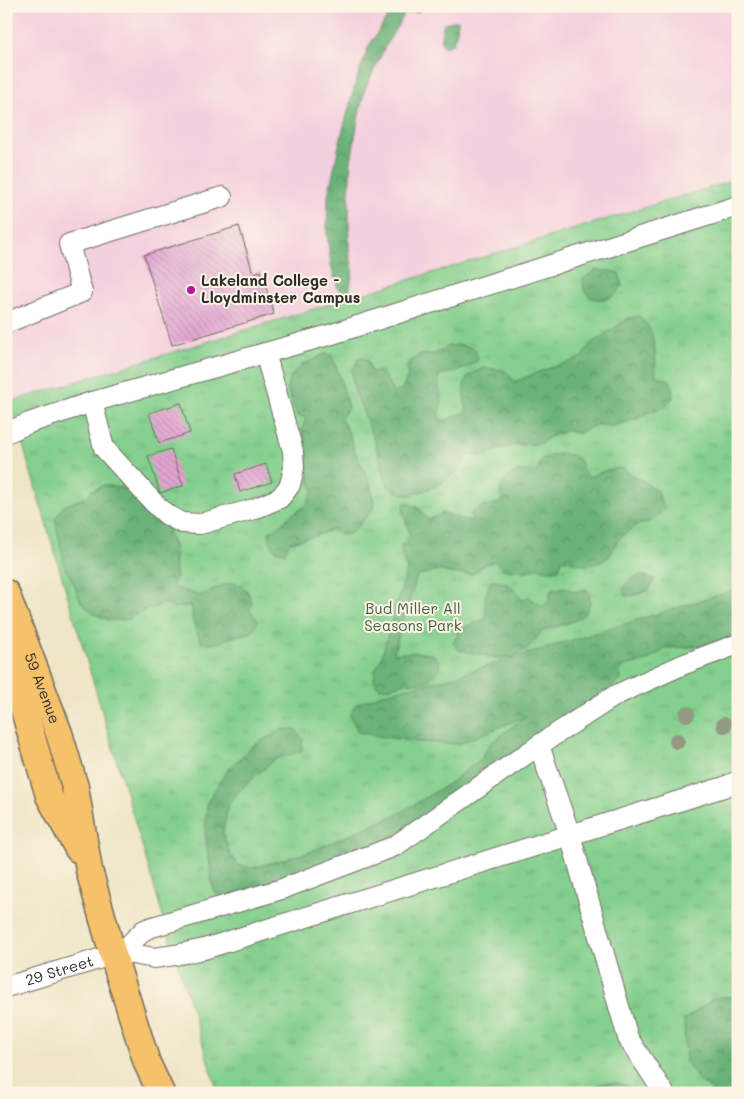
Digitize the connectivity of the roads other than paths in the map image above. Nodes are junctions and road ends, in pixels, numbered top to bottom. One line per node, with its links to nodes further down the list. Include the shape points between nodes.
1 (222, 197): 3 (street, via 69,244 82,292)
2 (738, 206): 4 (street)
3 (6, 322)
4 (265, 353): 5 (street); 5 (street, via 293,451 294,468 290,485 280,498 254,509 200,524 182,523 167,515 104,448)
5 (92, 402): 6 (street)
6 (6, 433)
7 (6, 593): 13 (main road, 59 Avenue, via 59,733 75,787)
8 (738, 644): 10 (street, via 616,695)
9 (6, 648): 13 (main road, 59 Avenue, via 49,796)
10 (539, 745): 12 (street); 14 (street, via 395,846 282,889 144,930)
11 (738, 781): 12 (street)
12 (570, 835): 14 (street, via 204,949 154,958); 19 (street, via 628,1038)
13 (89, 870): 14 (main road)
14 (118, 954): 15 (street, 29 Street); 16 (main road)
15 (6, 987)
16 (148, 1063): 17 (main road); 18 (main road)
17 (152, 1093)
18 (161, 1093)
19 (664, 1093)

